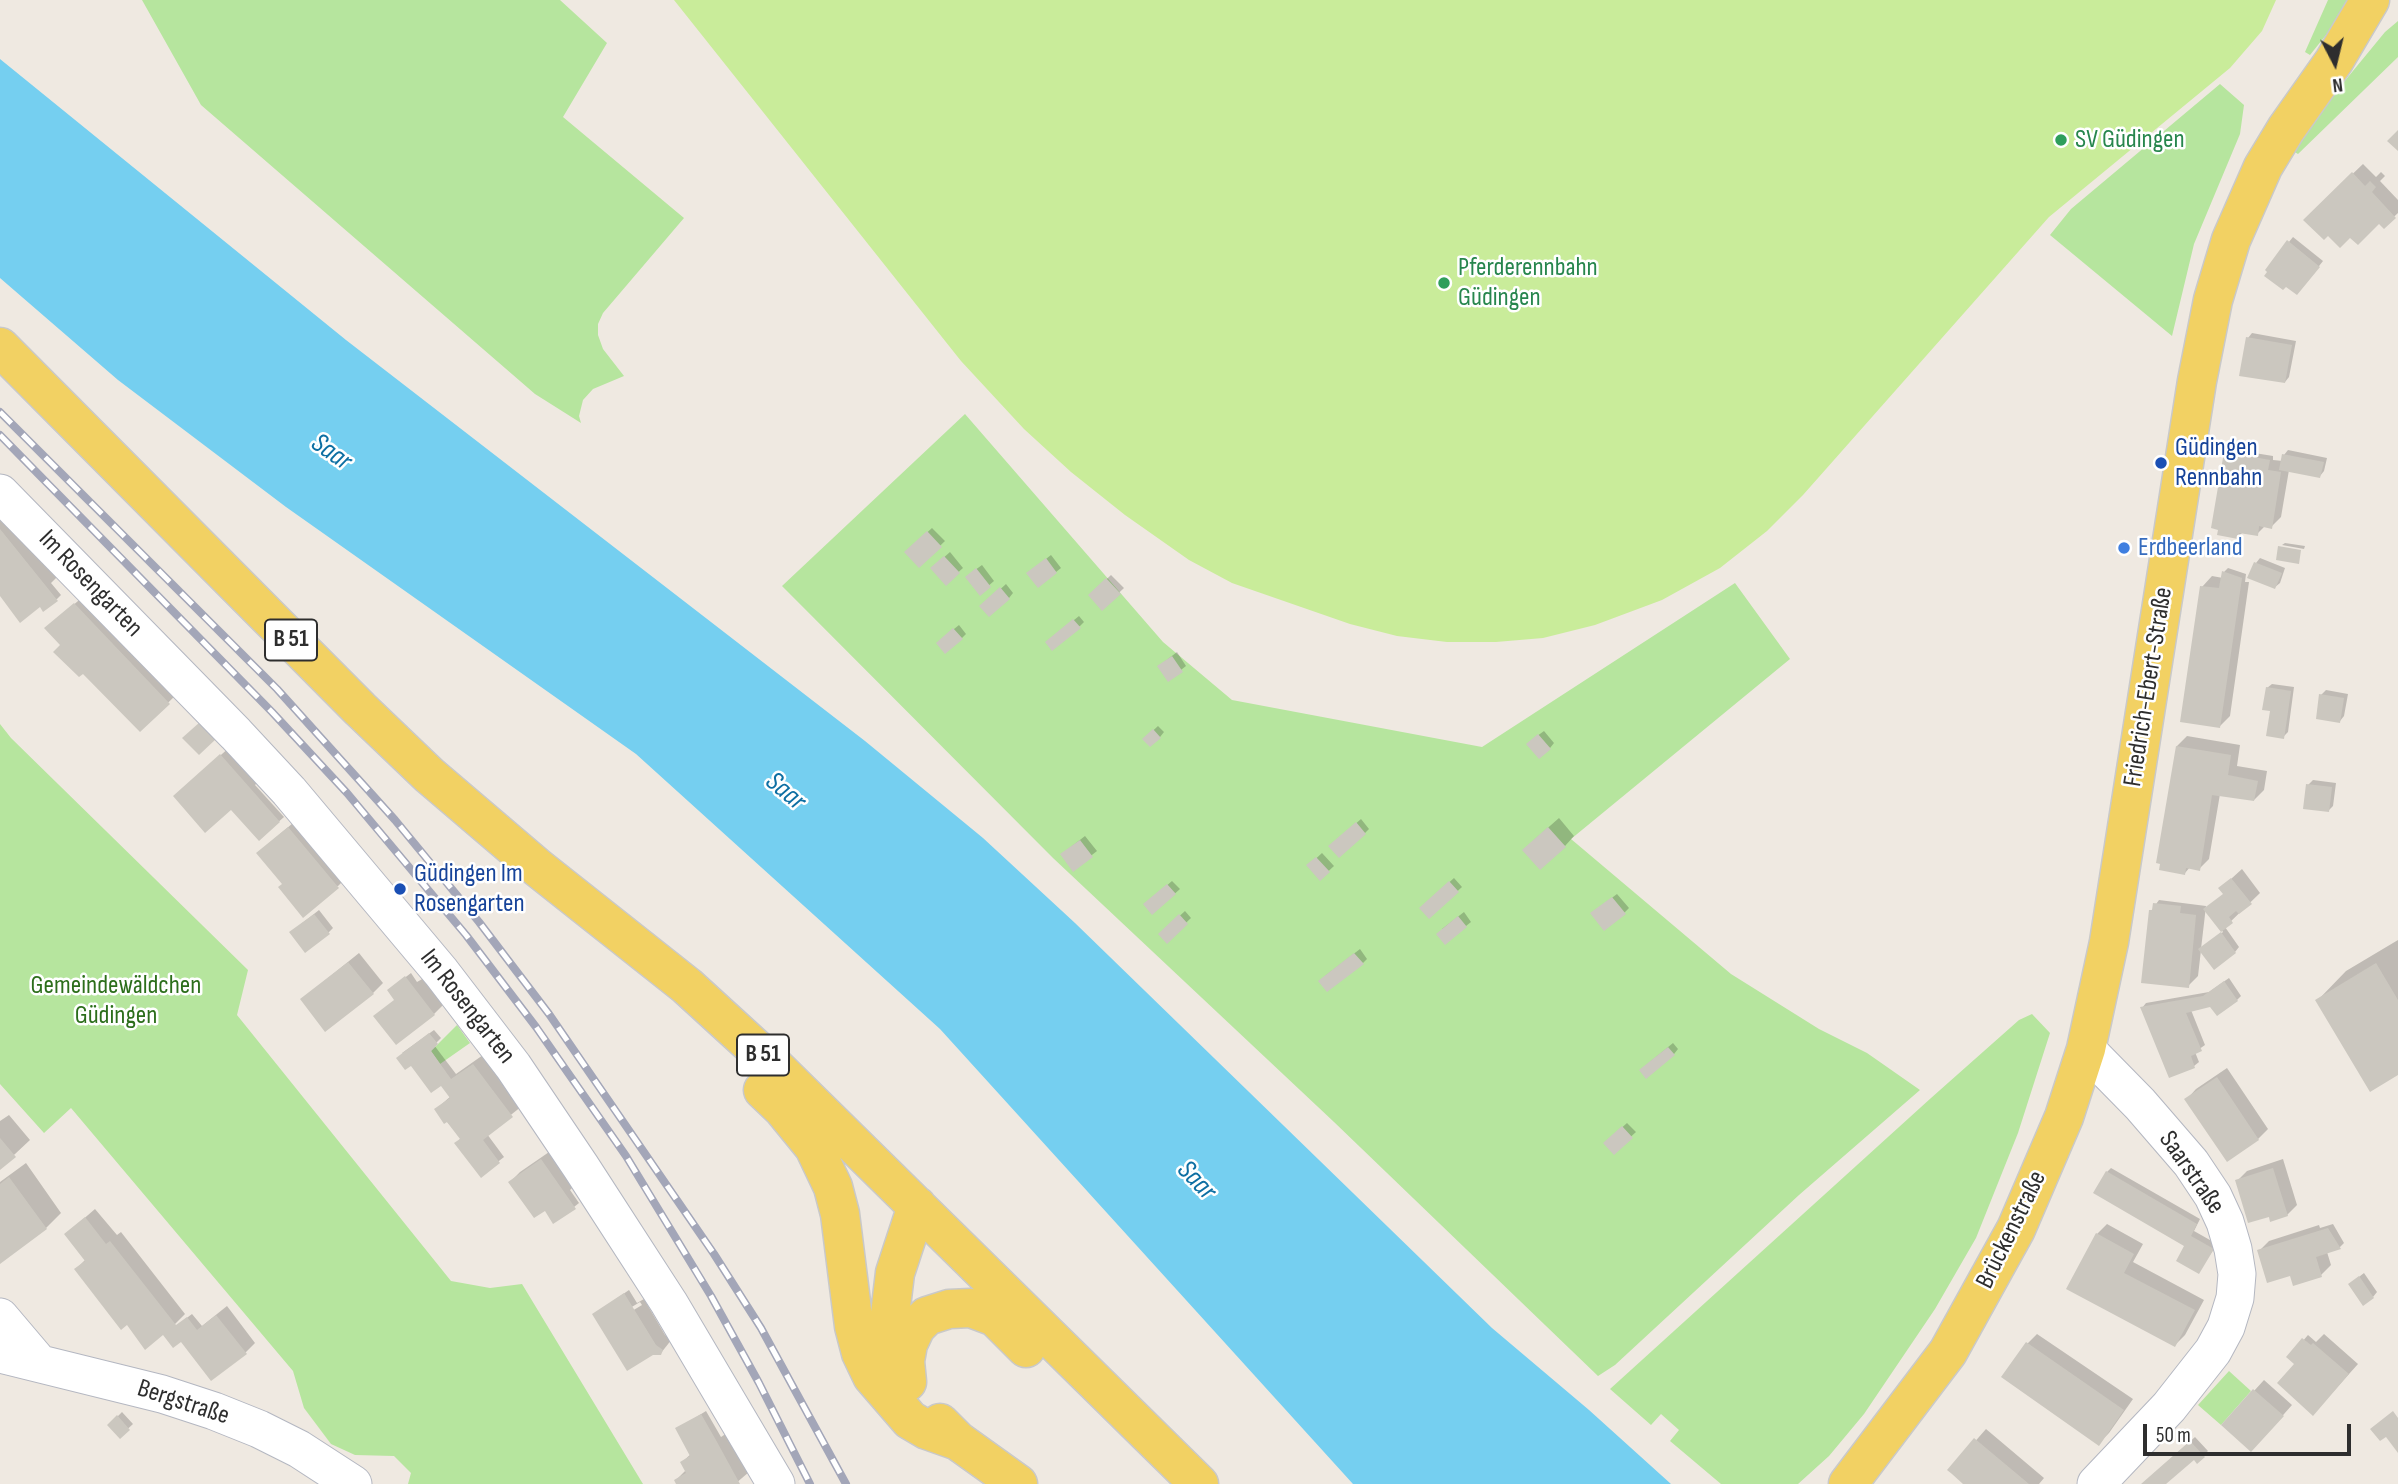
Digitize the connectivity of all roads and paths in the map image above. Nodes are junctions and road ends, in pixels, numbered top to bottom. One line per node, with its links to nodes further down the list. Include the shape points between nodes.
1 (2370, 0): 3 (main road, Friedrich-Ebert-Straße)
2 (2398, 8): 3 (main road, Friedrich-Ebert-Straße)
3 (2334, 61): 7 (main road, Friedrich-Ebert-Straße, via 2263,167 2231,240 2213,300 2109,942)
4 (0, 347): 6 (main road, B 51, via 419,765)
5 (0, 493): 15 (street, Im Rosengarten, via 289,791 441,972 513,1066 581,1167 669,1303)
6 (599, 915): 8 (main road, B 51, via 718,1014); 13 (main road, via 676,1007 783,1109 814,1147 840,1214 861,1353 873,1376 910,1420)
7 (2086, 1049): 19 (main road, Brückenstraße, via 2064,1117 2016,1229 1948,1352); 20 (street, Saarstraße, via 2140,1104 2206,1185 2225,1222 2237,1274 2226,1327 2213,1351 2169,1407)
8 (917, 1206): 12 (main road, via 895,1273 889,1323 892,1352); 18 (main road, B 51)
9 (0, 1317): 11 (street)
10 (0, 1354): 11 (street, Bergstraße)
11 (39, 1363): 14 (street, Bergstraße, via 214,1411 289,1444)
12 (907, 1382): 13 (main road, via 920,1404); 17 (main road, via 908,1344 927,1316 949,1308 971,1308 995,1317)
13 (958, 1441): 16 (main road)
14 (353, 1484)
15 (776, 1484)
16 (1017, 1484)
17 (1167, 1484)
18 (1199, 1484)
19 (1847, 1484)
20 (2096, 1484)

